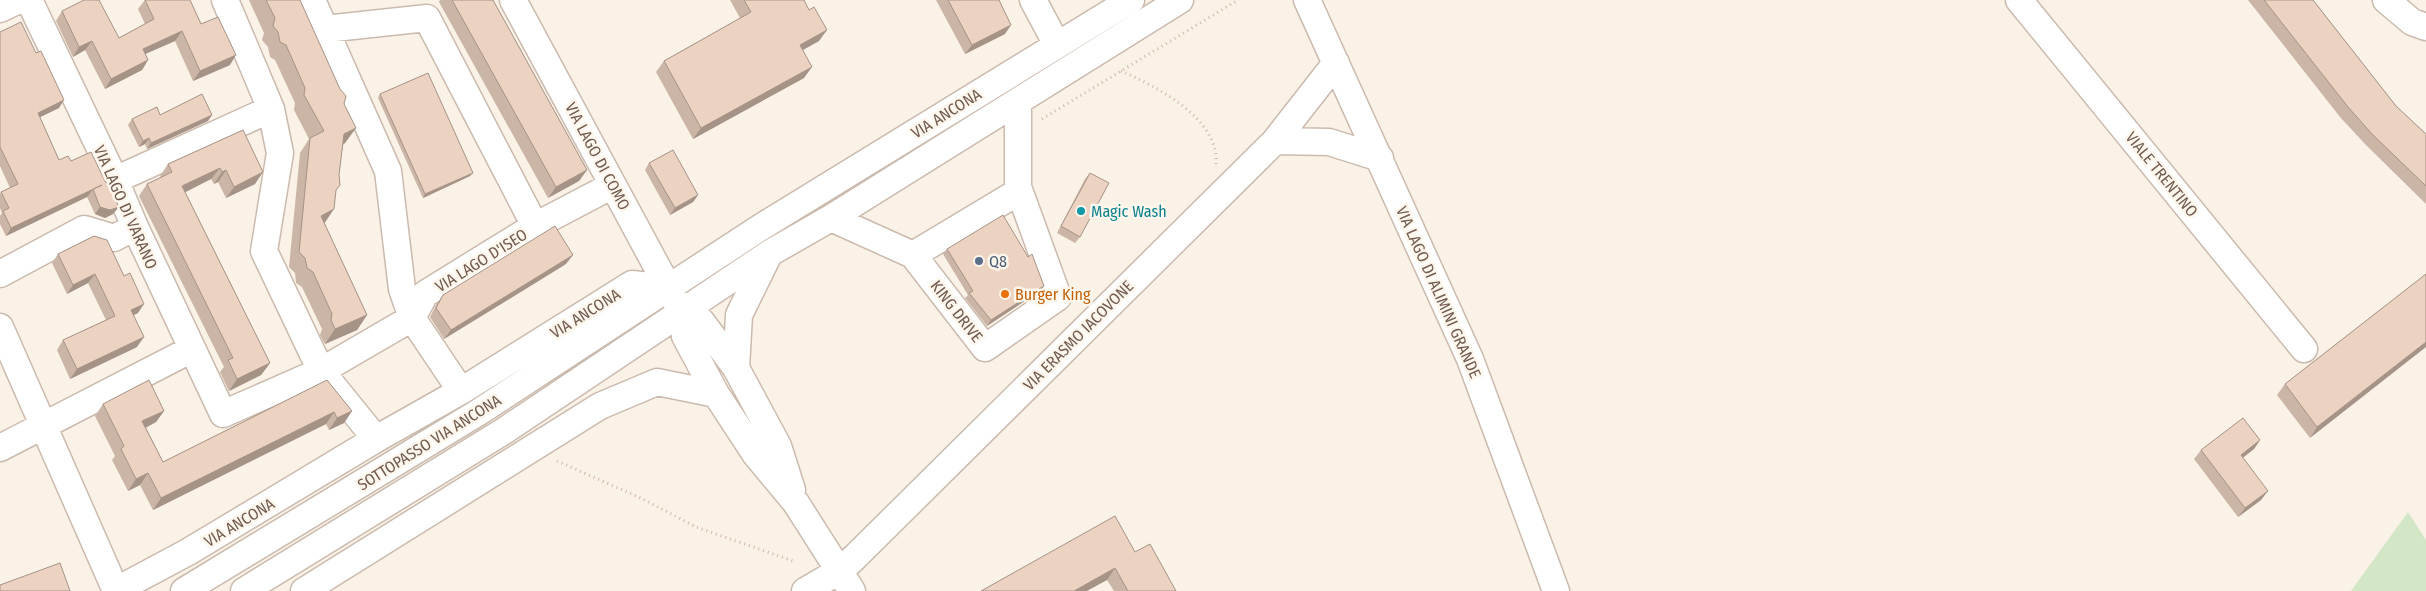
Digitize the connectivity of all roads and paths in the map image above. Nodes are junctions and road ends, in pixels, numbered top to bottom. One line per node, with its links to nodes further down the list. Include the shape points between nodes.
1 (20, 0): 13 (street)
2 (29, 0): 25 (street, VIA LAGO DI VARANO)
3 (224, 0): 20 (street)
4 (312, 0): 14 (street)
5 (513, 0): 26 (street, VIA LAGO DI COMO)
6 (1033, 0): 16 (street)
7 (1131, 0): 16 (street, VIA ANCONA)
8 (1180, 0): 19 (street, VIA ANCONA)
9 (1238, 0): 18 (path)
10 (1307, 0): 17 (street, VIA LAGO DI ALIMINI GRANDE)
11 (2019, 0): 38 (street, VIALE TRENTINO)
12 (2386, 0): 15 (street, via 2412,22)
13 (0, 9)
14 (326, 28): 29 (street, via 426,18); 36 (street, via 388,171 402,289)
15 (2426, 28)
16 (1057, 46): 34 (street, VIA ANCONA, via 758,229)
17 (1336, 63): 22 (street, VIA ERASMO IACOVONE); 23 (street, VIA LAGO DI ALIMINI GRANDE)
18 (1120, 71): 21 (path); 24 (path, via 1148,82 1193,116 1217,151)
19 (1018, 101): 21 (street); 28 (street, VIA ANCONA)
20 (271, 109): 25 (street); 41 (street, via 280,153 264,251)
21 (1018, 134): 27 (street)
22 (1275, 141): 23 (street, via 1328,142); 53 (street, VIA ERASMO IACOVONE)
23 (1380, 158): 59 (street, VIA LAGO DI ALIMINI GRANDE, via 1470,359)
24 (1215, 167)
25 (115, 180): 30 (street, VIA LAGO DI VARANO)
26 (613, 185): 29 (street, VIA LAGO D'ISEO); 34 (street, VIA LAGO DI COMO)
27 (1018, 187): 32 (street, via 1018,192); 32 (street, KING DRIVE, via 1058,297 985,348)
28 (831, 218): 31 (street, VIA ANCONA); 32 (street)
29 (535, 226): 36 (street, VIA LAGO D'ISEO, via 425,294)
30 (135, 227): 33 (street, via 114,238 84,229); 39 (street, VIA LAGO DI VARANO)
31 (770, 253): 35 (street, VIA ANCONA); 40 (street, via 739,315)
32 (913, 255)
33 (0, 274)
34 (670, 288): 35 (street, VIA LAGO DI COMO); 42 (street, VIA ANCONA, via 632,284); 44 (street, SOTTOPASSO VIA ANCONA)
35 (682, 312): 40 (street, VIA LAGO DI COMO, via 701,321); 43 (street, VIA LAGO DI COMO, via 685,336); 46 (street, SOTTOPASSO VIA ANCONA)
36 (412, 318): 41 (street); 42 (street)
37 (0, 327): 45 (street)
38 (2304, 349)
39 (192, 350): 41 (street, VIA LAGO DI VARANO, via 223,414); 45 (street)
40 (736, 368): 51 (street, VIA LAGO DI COMO, via 778,446)
41 (321, 370): 47 (street)
42 (454, 394): 44 (street); 47 (street, VIA ANCONA)
43 (716, 394): 50 (street, via 657,382 600,406); 51 (street, VIA LAGO DI COMO, via 756,455)
44 (479, 412): 55 (street, SOTTOPASSO VIA ANCONA)
45 (43, 425): 48 (street); 54 (street)
46 (504, 431): 50 (street); 56 (street, SOTTOPASSO VIA ANCONA)
47 (376, 439): 54 (street, VIA ANCONA, via 188,552)
48 (0, 448)
49 (556, 460): 52 (path, via 696,527)
50 (486, 477): 57 (street)
51 (796, 503): 53 (street, VIA LAGO DI COMO)
52 (793, 561)
53 (846, 581): 58 (street, VIA ERASMO IACOVONE)
54 (115, 591)
55 (184, 591)
56 (244, 591)
57 (304, 591)
58 (805, 591)
59 (1556, 591)

